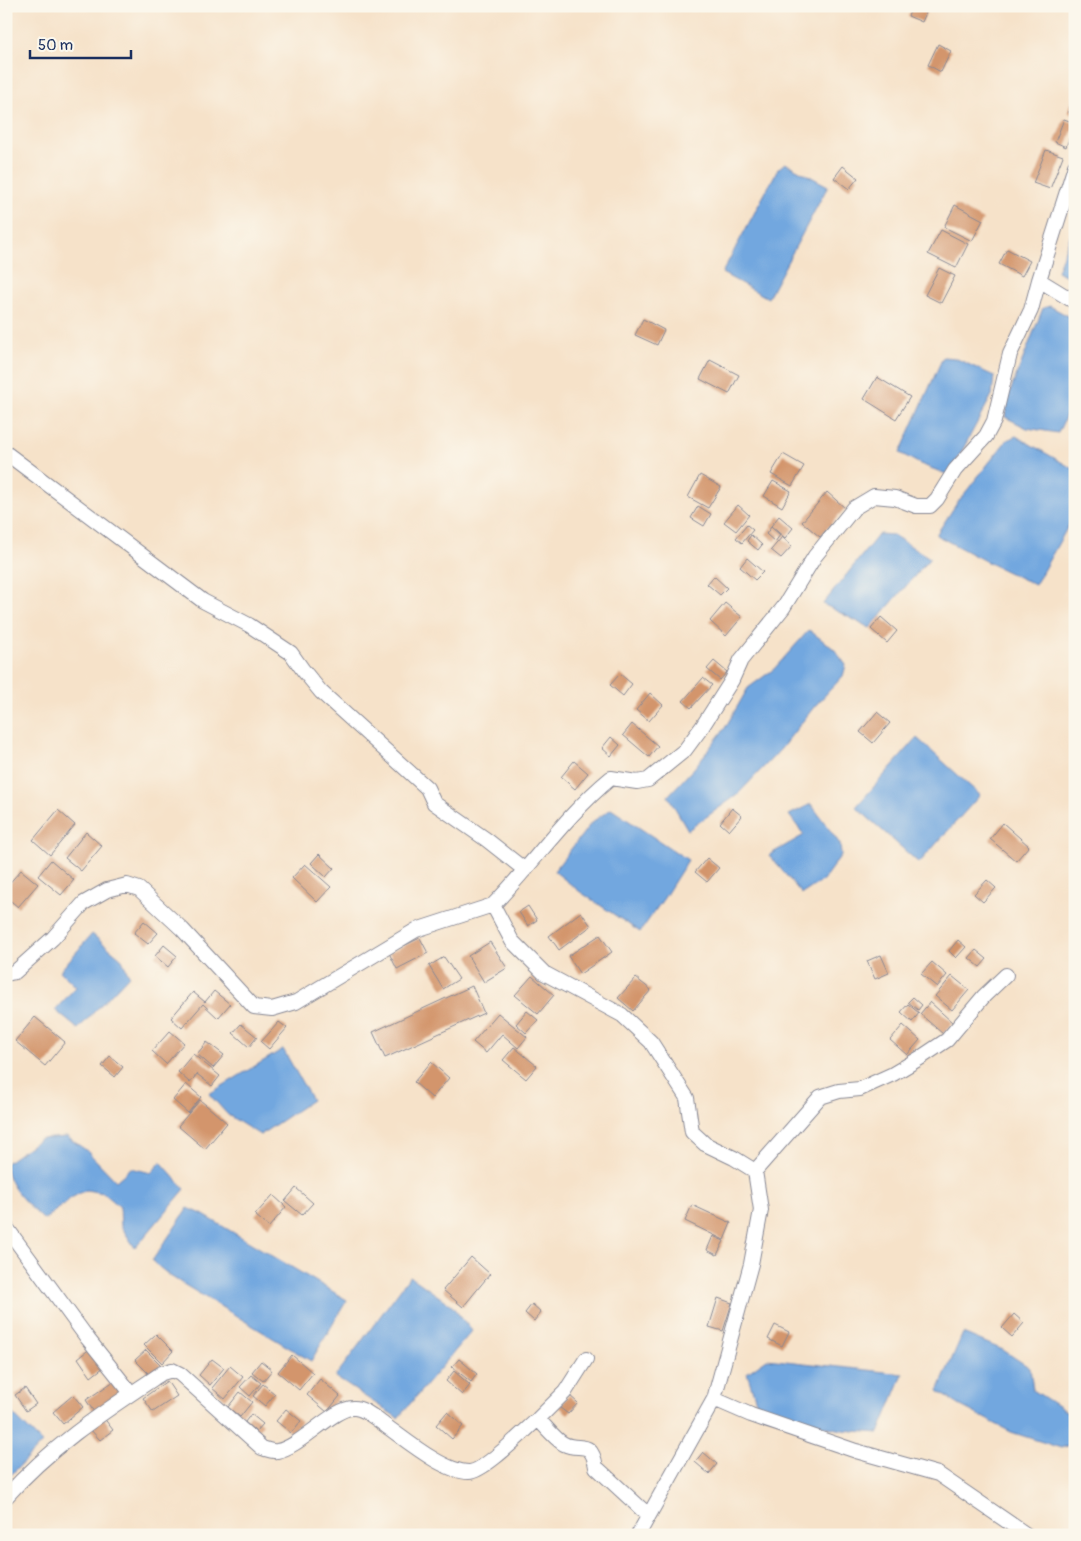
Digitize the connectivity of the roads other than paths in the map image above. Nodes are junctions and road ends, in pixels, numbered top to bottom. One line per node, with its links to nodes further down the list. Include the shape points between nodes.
1 (1075, 166): 2 (street)
2 (1039, 280): 3 (street); 5 (street, via 1031,310 1010,354 994,421 986,436 955,470 937,499 930,506 916,506 895,498 874,496 854,508 815,556 783,608 741,660 732,680 685,750 648,780 637,782 611,778 594,792)
3 (1075, 302)
4 (6, 453): 5 (street, via 203,601 249,625 291,653 321,692 427,788 434,803)
5 (525, 870): 6 (street)
6 (493, 905): 7 (street, via 416,930 296,1002 272,1009 254,1008 182,929 139,889 127,885 107,890 84,903 53,938 15,972); 9 (street, via 512,941 544,973 622,1015 651,1042 687,1098 692,1132 705,1144)
7 (6, 974)
8 (1006, 975): 9 (street, via 947,1040 920,1058 860,1089 820,1097)
9 (755, 1170): 13 (street, via 761,1210 751,1264)
10 (6, 1227): 12 (street)
11 (586, 1359): 14 (street, via 565,1392)
12 (131, 1393): 14 (street, via 162,1372 172,1370 262,1448 276,1452 341,1411 353,1407 366,1412 446,1466 470,1472 485,1466); 15 (street, via 90,1420 47,1455)
13 (714, 1398): 16 (street); 18 (street, via 751,1416 938,1474)
14 (538, 1419): 16 (street, via 564,1444 587,1448 594,1456 596,1467)
15 (6, 1497)
16 (648, 1515): 17 (street)
17 (638, 1535)
18 (1027, 1535)

